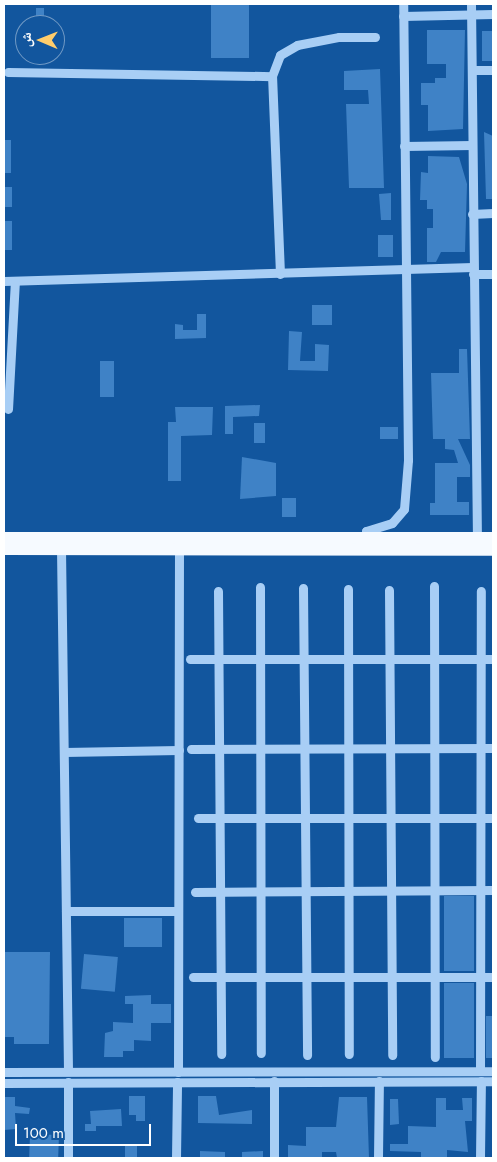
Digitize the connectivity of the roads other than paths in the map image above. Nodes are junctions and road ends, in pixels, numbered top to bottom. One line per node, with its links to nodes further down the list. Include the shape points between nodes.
1 (403, 4): 5 (street)
2 (471, 4): 3 (street)
3 (471, 14): 4 (street); 5 (street); 7 (street)
4 (493, 14)
5 (403, 16): 12 (street)
6 (375, 37): 10 (street, via 339,37 297,45 280,55)
7 (472, 70): 8 (street); 11 (street)
8 (493, 70)
9 (8, 72): 10 (street)
10 (272, 76): 17 (street)
11 (472, 145): 12 (street); 14 (street)
12 (404, 146): 15 (street)
13 (493, 213): 14 (street)
14 (472, 214): 16 (street)
15 (408, 271): 16 (street); 17 (street); 25 (street, via 408,460 404,509 392,523 368,528)
16 (473, 271): 18 (street); 23 (street)
17 (280, 274): 19 (street)
18 (493, 274)
19 (15, 280): 20 (street); 21 (street)
20 (4, 281)
21 (8, 409)
22 (4, 538): 25 (main road)
23 (477, 538): 24 (main road); 25 (main road)
24 (493, 538)
25 (366, 545): 28 (main road); 29 (main road)
26 (4, 549): 27 (main road)
27 (61, 549): 28 (main road); 56 (street)
28 (179, 550): 55 (street)
29 (493, 550)
30 (260, 586): 42 (street)
31 (434, 586): 44 (street)
32 (302, 588): 43 (street)
33 (348, 589): 39 (street)
34 (218, 590): 38 (street)
35 (389, 590): 45 (street)
36 (481, 590): 40 (street)
37 (190, 659): 38 (street)
38 (218, 659): 42 (street); 53 (street)
39 (348, 659): 43 (street); 45 (street); 48 (street)
40 (479, 659): 41 (street); 44 (street); 50 (street)
41 (493, 659)
42 (260, 660): 43 (street); 54 (street)
43 (302, 660): 47 (street)
44 (434, 660): 45 (street); 49 (street)
45 (388, 661): 46 (street)
46 (390, 747): 48 (street); 49 (street); 62 (street)
47 (305, 748): 48 (street); 54 (street); 60 (street)
48 (348, 748): 61 (street)
49 (433, 748): 50 (street); 63 (street)
50 (479, 748): 51 (street); 64 (street)
51 (493, 748)
52 (190, 749): 53 (street)
53 (218, 749): 54 (street); 58 (street)
54 (262, 749): 59 (street)
55 (179, 750): 56 (street); 75 (street)
56 (64, 752): 76 (street)
57 (198, 818): 58 (street)
58 (220, 818): 59 (street); 72 (street)
59 (262, 818): 60 (street); 73 (street)
60 (304, 818): 61 (street); 74 (street)
61 (350, 818): 62 (street); 68 (street)
62 (390, 818): 63 (street); 69 (street)
63 (434, 818): 64 (street); 70 (street)
64 (480, 818): 65 (street); 66 (street)
65 (493, 818)
66 (480, 890): 67 (street); 70 (street); 78 (street)
67 (493, 890)
68 (349, 891): 69 (street); 74 (street); 82 (street)
69 (390, 891): 70 (street); 83 (street)
70 (433, 891): 84 (street)
71 (195, 892): 72 (street)
72 (219, 892): 73 (street); 79 (street)
73 (262, 892): 74 (street); 80 (street)
74 (306, 892): 81 (street)
75 (178, 910): 76 (street); 97 (street)
76 (66, 911): 92 (street)
77 (194, 977): 79 (street)
78 (480, 977): 84 (street); 85 (street); 94 (street)
79 (219, 978): 80 (street); 87 (street)
80 (261, 978): 81 (street); 86 (street)
81 (307, 978): 82 (street); 89 (street)
82 (350, 978): 83 (street); 88 (street)
83 (392, 978): 84 (street); 90 (street)
84 (435, 978): 91 (street)
85 (493, 978)
86 (261, 1053)
87 (221, 1054)
88 (349, 1054)
89 (307, 1055)
90 (392, 1055)
91 (435, 1057)
92 (68, 1071): 96 (street); 97 (street)
93 (328, 1071): 94 (street); 97 (street); 99 (street)
94 (480, 1071): 95 (street)
95 (493, 1071)
96 (4, 1072)
97 (178, 1072)
98 (274, 1081): 99 (street); 104 (street); 108 (street)
99 (328, 1081): 100 (street)
100 (379, 1081): 101 (street); 109 (street)
101 (481, 1081): 102 (street); 110 (street)
102 (493, 1081)
103 (68, 1082): 104 (street); 105 (street); 106 (street)
104 (177, 1082): 107 (street)
105 (4, 1083)
106 (68, 1158)
107 (176, 1158)
108 (274, 1158)
109 (378, 1158)
110 (480, 1158)

